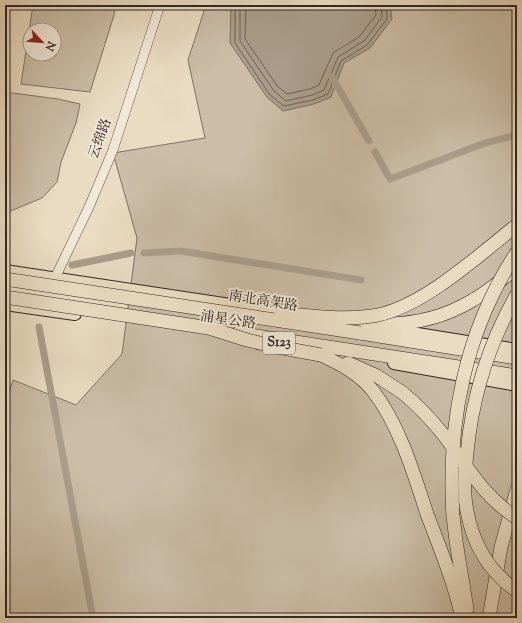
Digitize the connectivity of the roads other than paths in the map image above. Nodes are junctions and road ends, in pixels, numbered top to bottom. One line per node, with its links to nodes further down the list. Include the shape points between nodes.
1 (160, 5): 6 (street, 云绵路, via 113,150)
2 (517, 225): 12 (highway, bridge, via 449,279 403,306 379,315)
3 (517, 252): 23 (highway, bridge, via 501,277 472,344 456,410 451,474 453,516)
4 (517, 267): 12 (highway, bridge, via 474,300 451,312 427,320 389,325)
5 (5, 271): 6 (main road, 浦星公路 / S123)
6 (56, 278): 14 (main road, 浦星公路 / S123)
7 (5, 279): 11 (highway, 南北高架路, bridge)
8 (517, 294): 21 (highway, bridge, via 494,343 480,384 469,435 465,481 467,511 476,543 491,568)
9 (5, 297): 13 (highway, bridge)
10 (5, 304): 18 (main road, 浦星公路 / S123, via 275,343)
11 (233, 314): 12 (highway, bridge, via 277,312); 16 (highway, 南北高架路, bridge)
12 (327, 318)
13 (209, 328): 15 (highway, bridge, via 246,340); 17 (highway, bridge)
14 (517, 350)
15 (321, 355): 20 (highway, bridge, via 362,368 403,393 434,424 483,490); 22 (highway, via 362,379 384,406 408,460)
16 (517, 358)
17 (517, 376)
18 (517, 385)
19 (517, 489): 24 (highway, via 501,546)
20 (517, 518)
21 (517, 591)
22 (462, 618)
23 (469, 618)
24 (489, 618)

